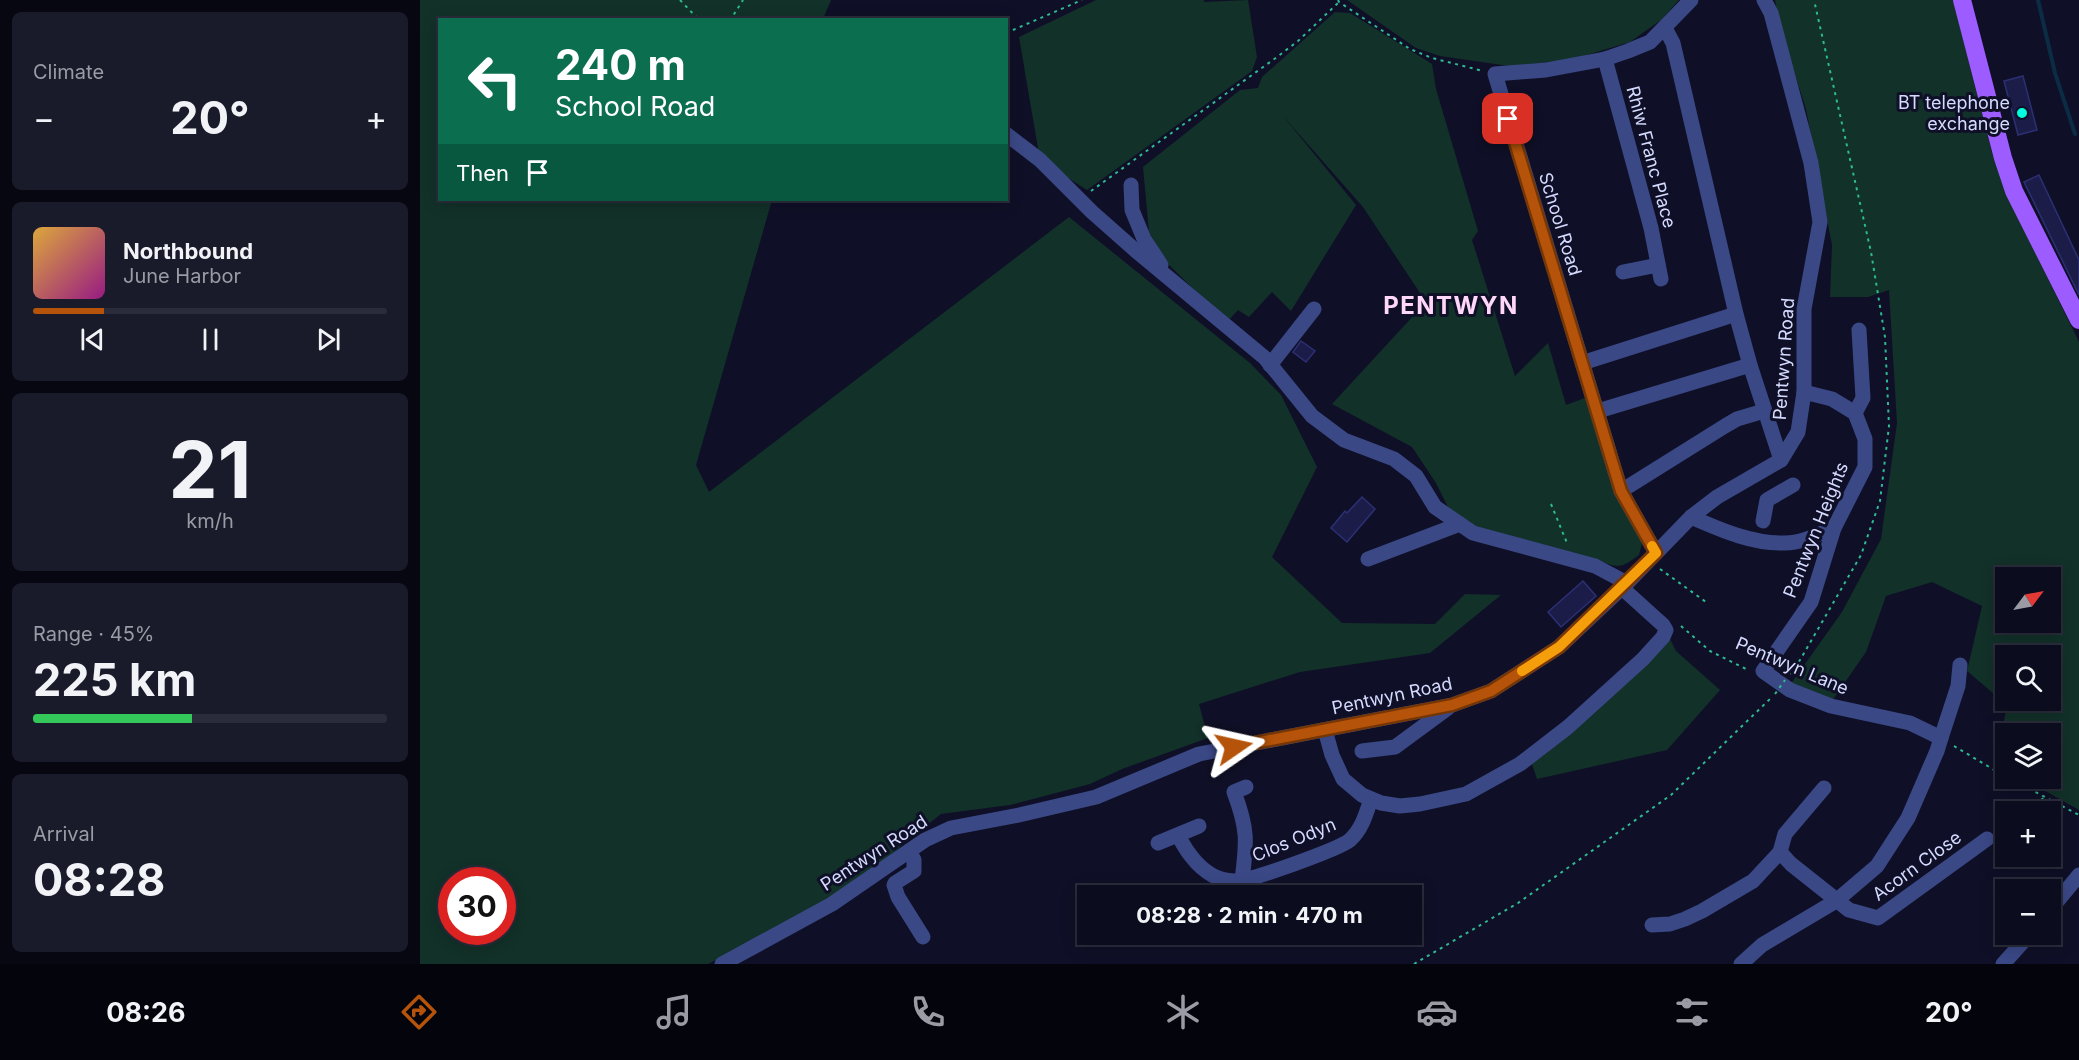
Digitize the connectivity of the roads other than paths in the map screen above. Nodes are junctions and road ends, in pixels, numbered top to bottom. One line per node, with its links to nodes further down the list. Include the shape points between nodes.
1 (1691, 0): 4 (street)
2 (1764, 0): 17 (street, Pentwyn Road, via 1771,13 1811,163 1820,222 1804,309)
3 (1962, 0): 12 (main road, via 2014,191)
4 (1665, 28): 5 (street, via 1650,42); 10 (street, via 1673,43)
5 (1605, 59): 8 (street, Rhiw Franc Place, via 1651,228 1659,272); 14 (street, School Road, via 1495,74)
6 (1008, 136): 11 (street)
7 (1131, 186): 11 (street, via 1132,210 1161,266 1211,308)
8 (1623, 272)
9 (1314, 309): 15 (street)
10 (1736, 314): 14 (street); 16 (street)
11 (1213, 316): 15 (street)
12 (2079, 320)
13 (1859, 330): 20 (street, via 1863,398)
14 (1582, 363): 18 (street, School Road)
15 (1270, 365): 28 (street, via 1312,416 1344,440 1394,459 1416,476 1435,507)
16 (1750, 365): 18 (street); 19 (street)
17 (1804, 392): 20 (street, via 1832,399); 21 (street, Pentwyn Road, via 1798,432)
18 (1598, 411): 24 (street, School Road)
19 (1764, 411): 21 (street); 24 (street, via 1731,422)
20 (1856, 413): 29 (street, Pentwyn Heights, via 1865,439 1865,467)
21 (1781, 460): 22 (street, Pentwyn Road)
22 (1752, 477): 25 (street); 26 (street, Pentwyn Road)
23 (1793, 484): 25 (street)
24 (1621, 491): 30 (street, School Road)
25 (1767, 500): 27 (street)
26 (1691, 517): 29 (street, via 1760,541 1787,543); 30 (street, Pentwyn Road)
27 (1763, 521)
28 (1460, 524): 31 (street); 32 (street, via 1473,533 1595,566)
29 (1834, 528): 34 (street, Pentwyn Heights, via 1811,602)
30 (1653, 557): 32 (street, Pentwyn Road)
31 (1368, 559)
32 (1624, 585): 35 (street, Pentwyn Road, via 1559,647 1491,691); 41 (street, via 1666,630 1664,637 1606,694 1520,764 1466,794 1401,806)
33 (1960, 665): 37 (street, via 1958,686)
34 (1763, 671): 37 (street, Pentwyn Lane, via 1790,690 1831,706 1910,723)
35 (1452, 705): 36 (street, Pentwyn Road); 38 (street, via 1395,747)
36 (1325, 730): 41 (street, via 1343,779); 46 (street, Pentwyn Road, via 1199,754 1096,797 951,828)
37 (1941, 738): 51 (street, via 1908,818 1877,866)
38 (1362, 751)
39 (1246, 786): 49 (street, Clos Odyn, via 1234,792 1246,831)
40 (1824, 788): 47 (street, via 1785,834)
41 (1371, 799): 49 (street, Clos Odyn, via 1360,828 1348,841)
42 (1199, 826): 43 (street)
43 (1178, 835): 45 (street); 49 (street, Clos Odyn, via 1189,856 1207,872 1220,879)
44 (1987, 839): 51 (street, Acorn Close, via 1878,918 1849,910)
45 (1158, 843)
46 (909, 851): 53 (street, via 914,871 894,885); 55 (street, Pentwyn Road, via 832,904)
47 (1780, 852): 51 (street); 52 (street, via 1753,880 1685,919)
48 (2079, 875): 50 (street)
49 (1242, 880)
50 (2061, 897)
51 (1836, 901): 56 (street, via 1762,945)
52 (1652, 925)
53 (923, 937)
54 (2020, 945): 57 (street)
55 (722, 964)
56 (1742, 964)
57 (2002, 964)

